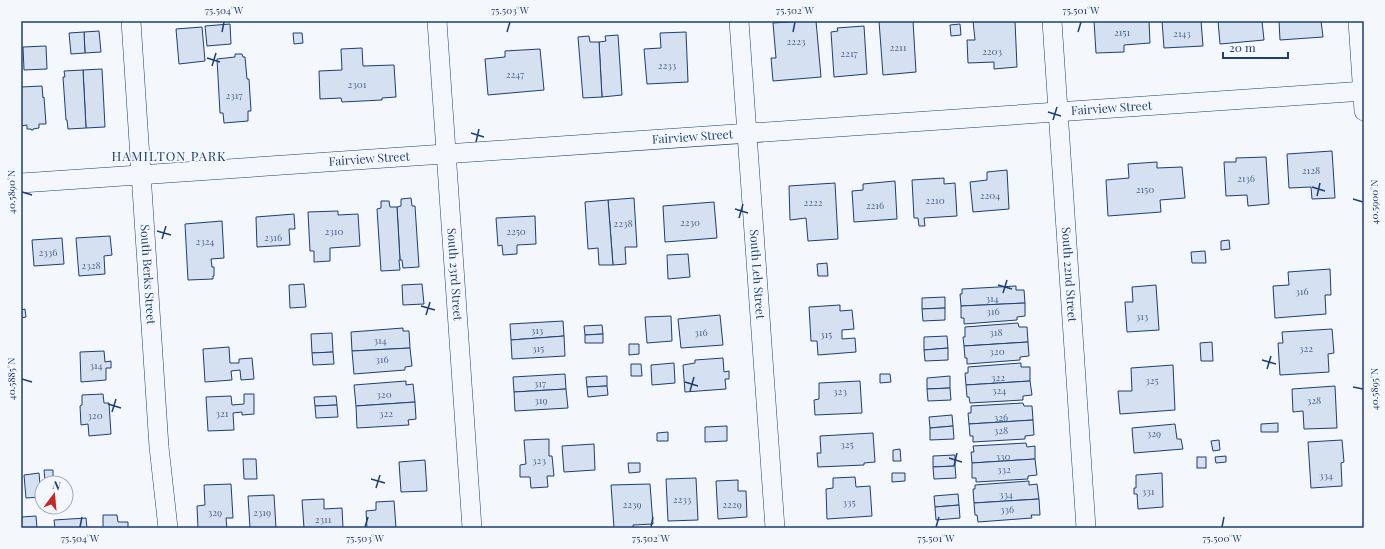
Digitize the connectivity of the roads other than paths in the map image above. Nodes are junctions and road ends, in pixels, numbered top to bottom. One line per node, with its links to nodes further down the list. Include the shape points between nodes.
1 (131, 21): 11 (street, South Berks Street)
2 (437, 21): 10 (street, South 23rd Street)
3 (739, 21): 9 (street, South Leh Street)
4 (1052, 21): 8 (street, South 22nd Street)
5 (1358, 21): 6 (street)
6 (1363, 91): 7 (street); 8 (street, Fairview Street)
7 (1364, 111)
8 (1058, 112): 9 (street, Fairview Street); 16 (street, South 22nd Street)
9 (747, 134): 10 (street, Fairview Street); 15 (street, South Leh Street)
10 (446, 154): 11 (street, Fairview Street); 14 (street, South 23rd Street)
11 (141, 175): 12 (street, Fairview Street); 13 (street, South Berks Street, via 159,439)
12 (21, 183)
13 (168, 528)
14 (472, 528)
15 (775, 528)
16 (1086, 528)

